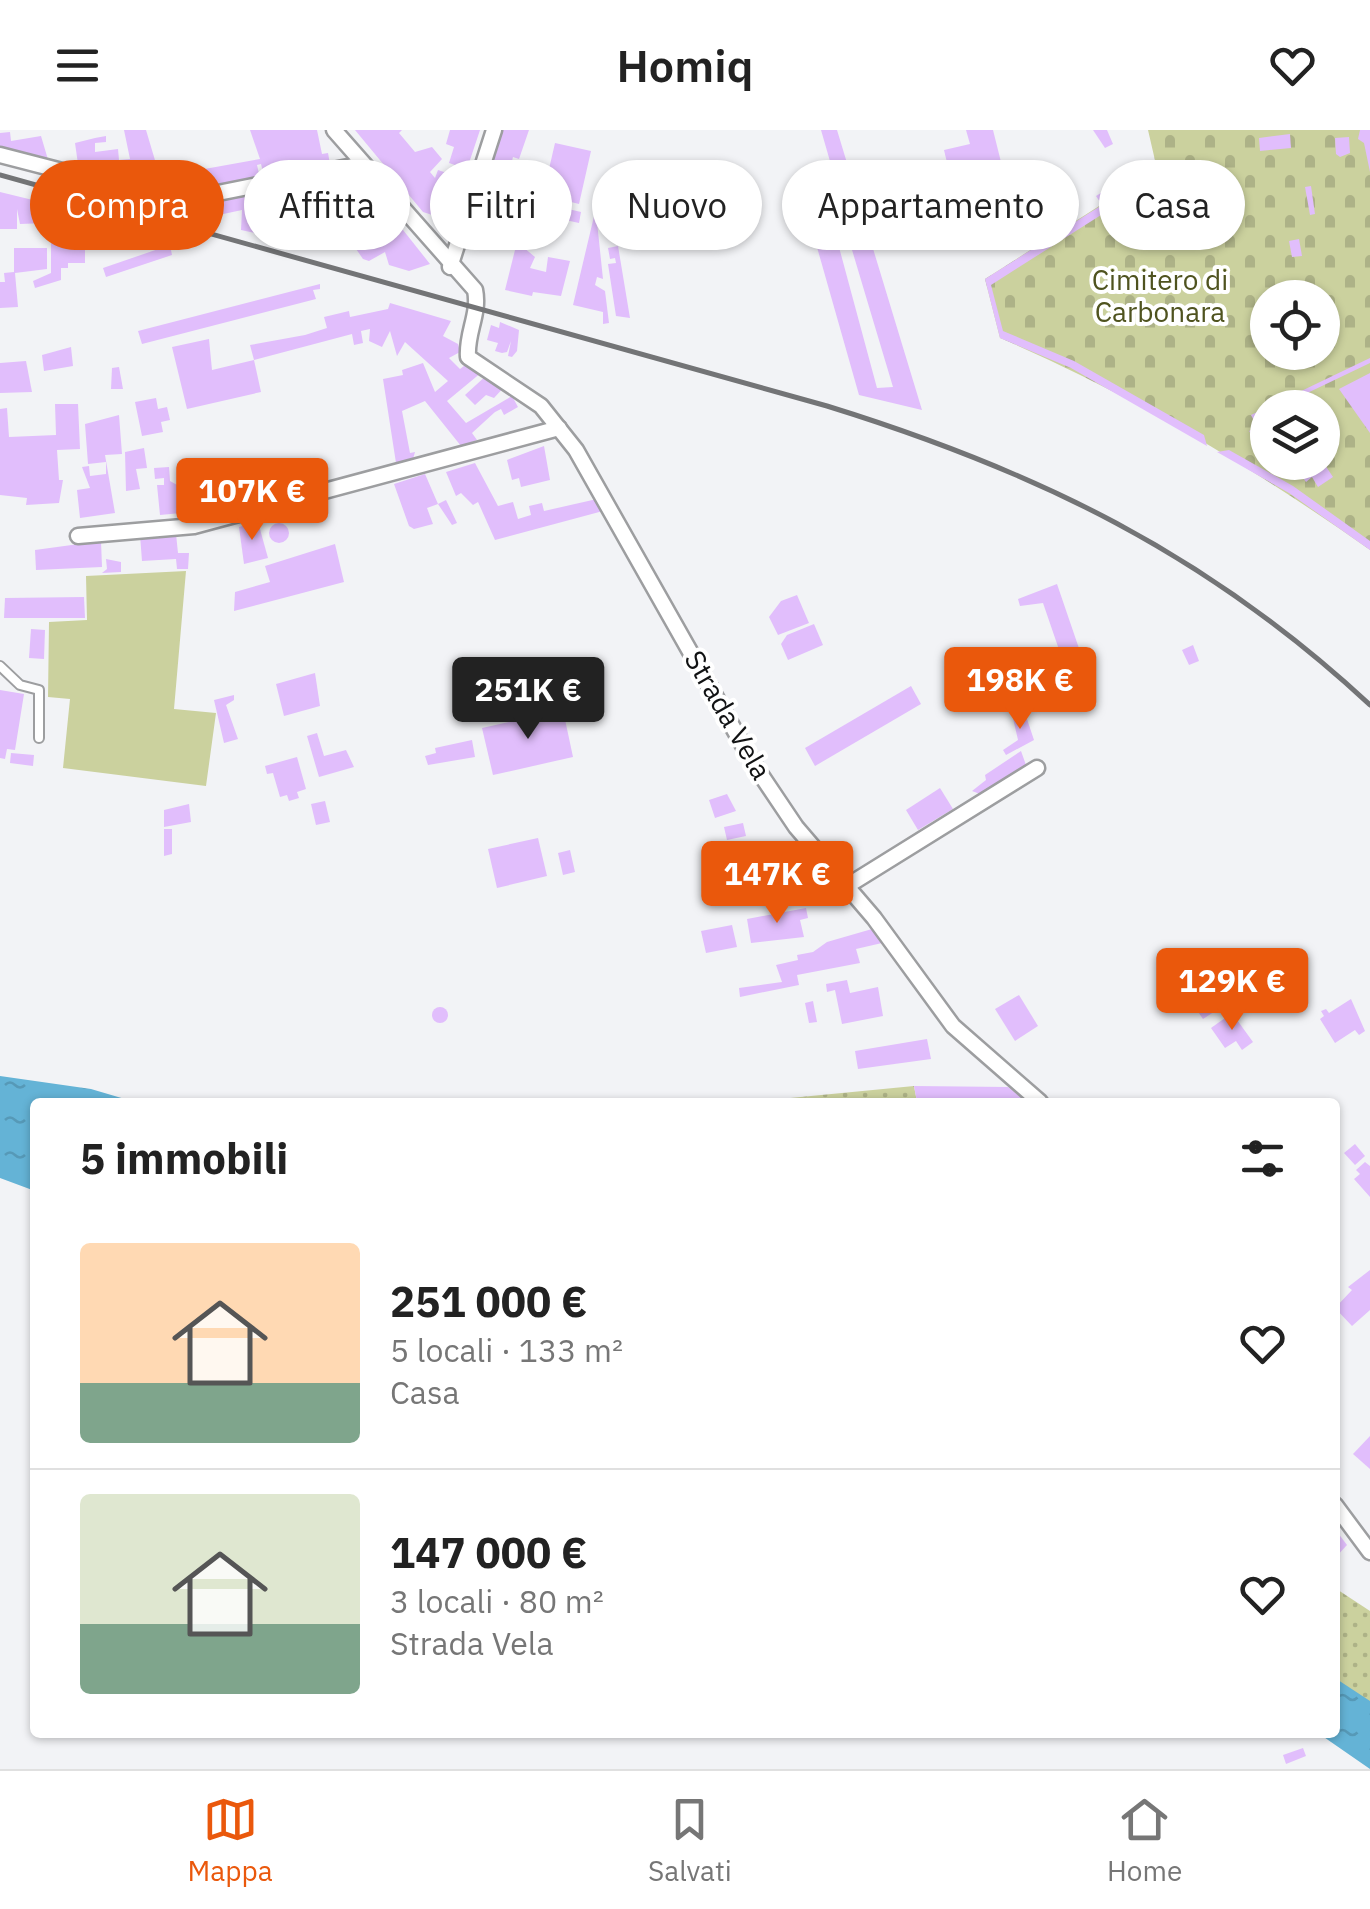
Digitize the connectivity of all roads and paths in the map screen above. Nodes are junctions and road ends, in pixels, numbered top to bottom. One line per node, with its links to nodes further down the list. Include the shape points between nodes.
1 (334, 130): 4 (street)
2 (494, 130): 7 (street)
3 (0, 155): 5 (street, via 178,201)
4 (360, 160)
5 (244, 188)
6 (410, 220): 7 (street)
7 (450, 267): 8 (street, Strada Vela, via 475,290 468,357 517,386)
8 (559, 428): 9 (street, via 194,526); 13 (street, Strada Vela, via 614,510 753,763)
9 (78, 536)
10 (0, 666): 11 (lane, via 20,685 39,690)
11 (38, 738)
12 (1037, 768): 13 (street)
13 (847, 886): 14 (street, Strada Vela, via 953,1026)
14 (1035, 1098)
15 (1340, 1512): 16 (street)
16 (1370, 1552)

